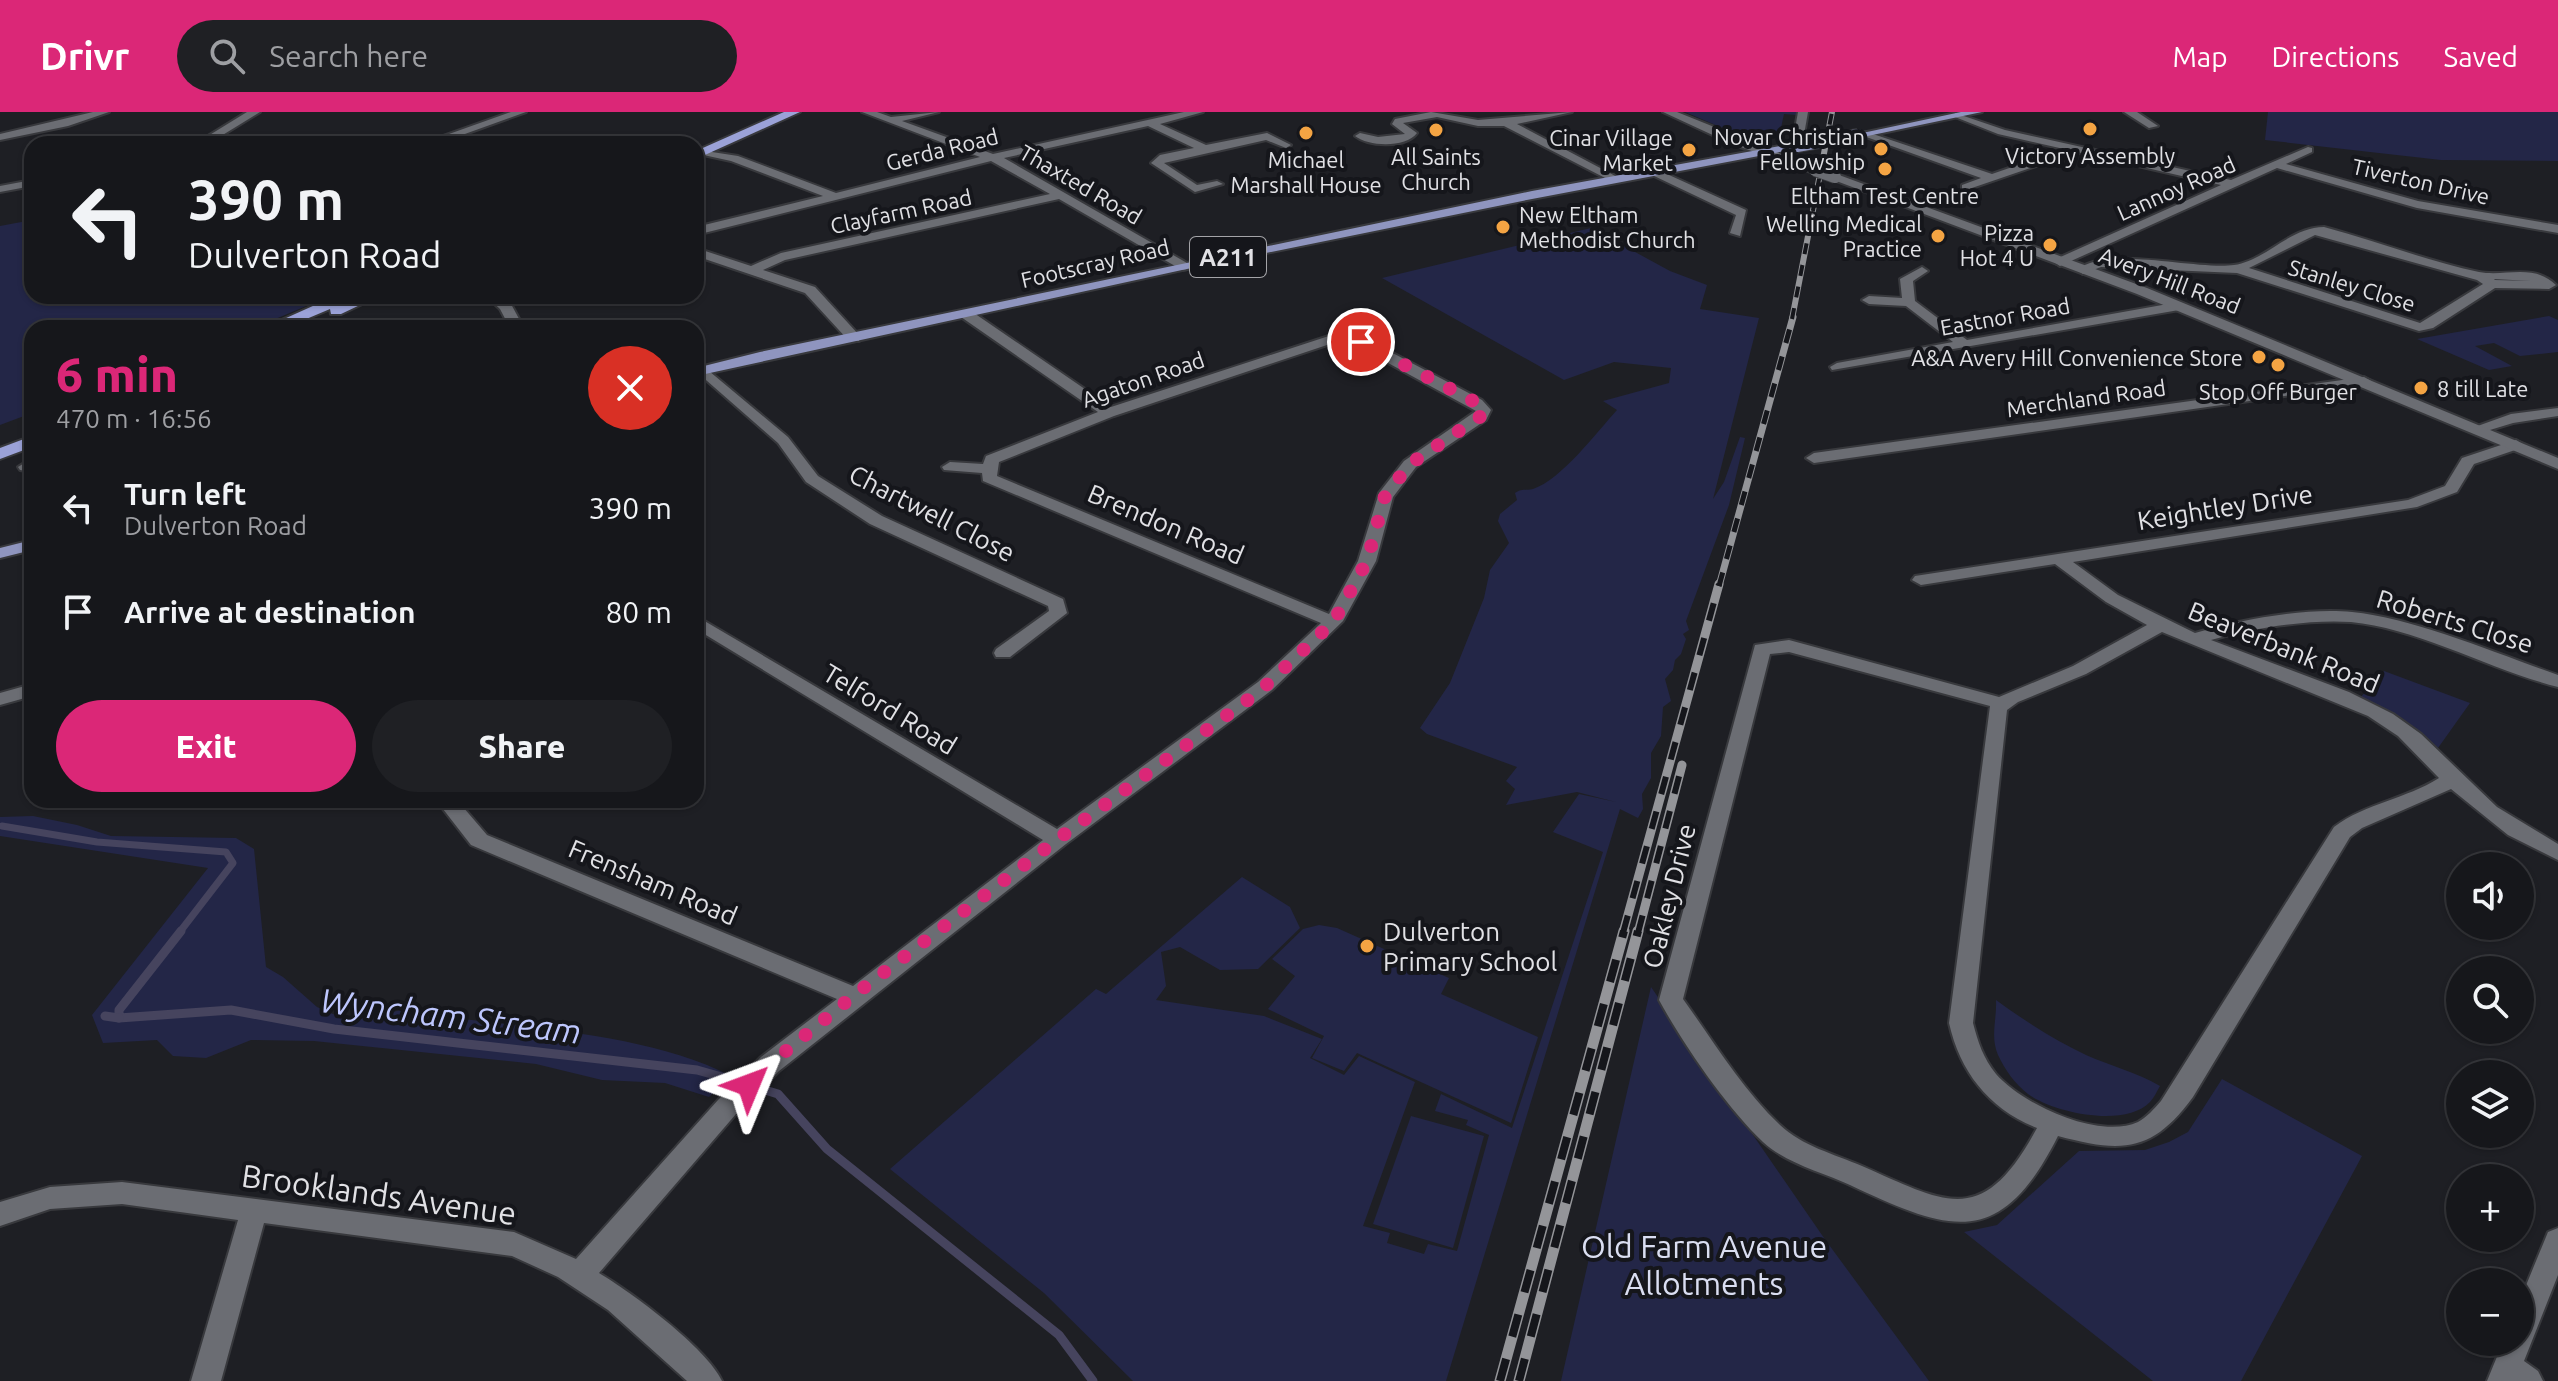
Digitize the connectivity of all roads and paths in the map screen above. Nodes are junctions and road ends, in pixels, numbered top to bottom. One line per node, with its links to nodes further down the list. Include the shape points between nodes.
1 (104, 112): 25 (street)
2 (255, 112): 22 (street)
3 (490, 112): 16 (street)
4 (521, 112): 16 (street)
5 (777, 112): 28 (highway)
6 (794, 112): 30 (highway)
7 (867, 112): 17 (street, Thaxted Road)
8 (934, 112): 17 (street)
9 (1198, 112): 18 (street, Gerda Road)
10 (1567, 112): 19 (street)
11 (1668, 112): 33 (street, Avery Hill Road)
12 (1803, 112): 27 (street)
13 (1977, 112): 15 (main road, Footscray Road / A211)
14 (2129, 112): 20 (street)
15 (1959, 115): 21 (main road, Footscray Road / A211); 31 (street, via 2002,132)
16 (505, 117): 23 (street)
17 (890, 121): 35 (street, Thaxted Road)
18 (1150, 123): 29 (street); 35 (street, Gerda Road)
19 (1506, 123): 24 (street, via 1437,114 1399,121 1410,136 1382,141); 39 (street)
20 (2153, 126)
21 (1861, 134): 27 (main road, Footscray Road / A211, bridge); 38 (street)
22 (214, 136)
23 (449, 136)
24 (1360, 136)
25 (0, 137)
26 (1286, 145): 29 (street, via 1267,136)
27 (1797, 146): 33 (main road, Footscray Road / A211)
28 (704, 148)
29 (1203, 148): 41 (street, via 1157,163 1195,189)
30 (704, 149)
31 (2076, 149): 38 (street); 42 (street)
32 (2308, 150): 36 (street, Lannoy Road)
33 (1762, 151): 37 (main road, Footscray Road / A211); 51 (street, Avery Hill Road, bridge)
34 (704, 152): 46 (street, via 734,158)
35 (991, 157): 45 (street, Thaxted Road); 46 (street, Gerda Road)
36 (2277, 165): 42 (street, Lannoy Road); 48 (street, Tiverton Drive, via 2417,204)
37 (1654, 172): 39 (main road, Footscray Road / A211); 49 (street, via 1742,213)
38 (1992, 178): 43 (street)
39 (1615, 179): 52 (main road, Footscray Road / A211)
40 (24, 184): 44 (street)
41 (1217, 184)
42 (2232, 184): 51 (street, Lannoy Road)
43 (1966, 187)
44 (0, 189)
45 (1061, 195): 52 (street, Thaxted Road); 55 (street, Clayfarm Road, via 781,257)
46 (834, 196): 47 (street, Gerda Road)
47 (704, 229)
48 (2558, 229)
49 (1736, 233)
50 (704, 255): 55 (street)
51 (2060, 262): 54 (street, Avery Hill Road)
52 (1182, 266): 62 (main road, Footscray Road / A211)
53 (2238, 269): 53 (street, Stanley Close, via 2419,327 2487,280 2324,231 2313,231); 54 (street, Stanley Close, via 2099,263)
54 (2083, 270): 61 (street, Avery Hill Road)
55 (750, 271): 65 (street, via 810,290)
56 (1922, 271): 58 (street, via 1906,279)
57 (1869, 300): 58 (street)
58 (1909, 302): 66 (street)
59 (329, 304): 63 (highway)
60 (353, 304): 64 (highway)
61 (2179, 306): 66 (street, Eastnor Road); 70 (street, Avery Hill Road)
62 (966, 314): 65 (main road, Footscray Road / A211); 72 (street)
63 (291, 320)
64 (316, 320)
65 (854, 338): 68 (main road, Footscray Road / A211)
66 (1965, 345): 67 (street, Eastnor Road)
67 (1837, 367)
68 (704, 370)
69 (704, 375): 91 (street, Chartwell Close, via 783,440 812,479 848,504 1057,603 1058,613)
70 (2364, 381): 73 (street, Avery Hill Road); 79 (street, Merchland Road)
71 (2558, 412): 73 (street)
72 (1109, 413): 82 (street, Agaton Road, via 992,459); 87 (street, Agaton Road, via 1347,331 1483,407 1484,414 1410,464 1385,496 1367,561)
73 (2480, 428): 77 (street, Avery Hill Road)
74 (24, 433): 75 (highway)
75 (0, 443)
76 (24, 444): 78 (highway)
77 (2516, 445): 80 (street, Avery Hill Road); 85 (street, Keightley Drive, via 2473,458 2451,489 2411,504)
78 (0, 454)
79 (1814, 458)
80 (2558, 464)
81 (950, 467): 82 (street)
82 (991, 469): 87 (street, Brendon Road, via 989,478)
83 (24, 547): 84 (main road)
84 (0, 553)
85 (2058, 558): 86 (street, Keightley Drive); 88 (street, Beaverbank Road, via 2107,598)
86 (1921, 580)
87 (1333, 622): 98 (street, via 1247,702)
88 (2160, 625): 90 (street, Beaverbank Road); 95 (street, via 2085,668)
89 (704, 626): 98 (street, Telford Road)
90 (2193, 639): 92 (street, Roberts Close, via 2235,627 2353,617); 96 (street, Beaverbank Road, via 2384,717)
91 (1003, 653)
92 (2558, 681)
93 (24, 692): 94 (street)
94 (0, 699)
95 (2001, 703): 101 (street, via 1994,722 1961,1023 1973,1060 1990,1085 2019,1110); 101 (street, Oakley Drive, via 1789,646 1762,649 1671,1000 1775,1137 1931,1207 1964,1211 1996,1197 2032,1162)
96 (2452, 779): 99 (street, Beaverbank Road, via 2516,833); 101 (street, via 2364,816 2342,832 2184,1090 2157,1123 2121,1135)
97 (453, 808): 100 (street, Frensham Road, via 479,840)
98 (1058, 839): 100 (street)
99 (2558, 853)
100 (853, 996): 105 (street, via 727,1107)
101 (2051, 1125)
102 (254, 1211): 103 (street, Brooklands Avenue, via 88,1193); 105 (street, Brooklands Avenue, via 514,1244); 107 (street)
103 (0, 1214)
104 (2558, 1240): 106 (street)
105 (581, 1274): 108 (street, Brooklands Avenue, via 669,1342)
106 (2534, 1300)
107 (206, 1381)
108 (707, 1381)

